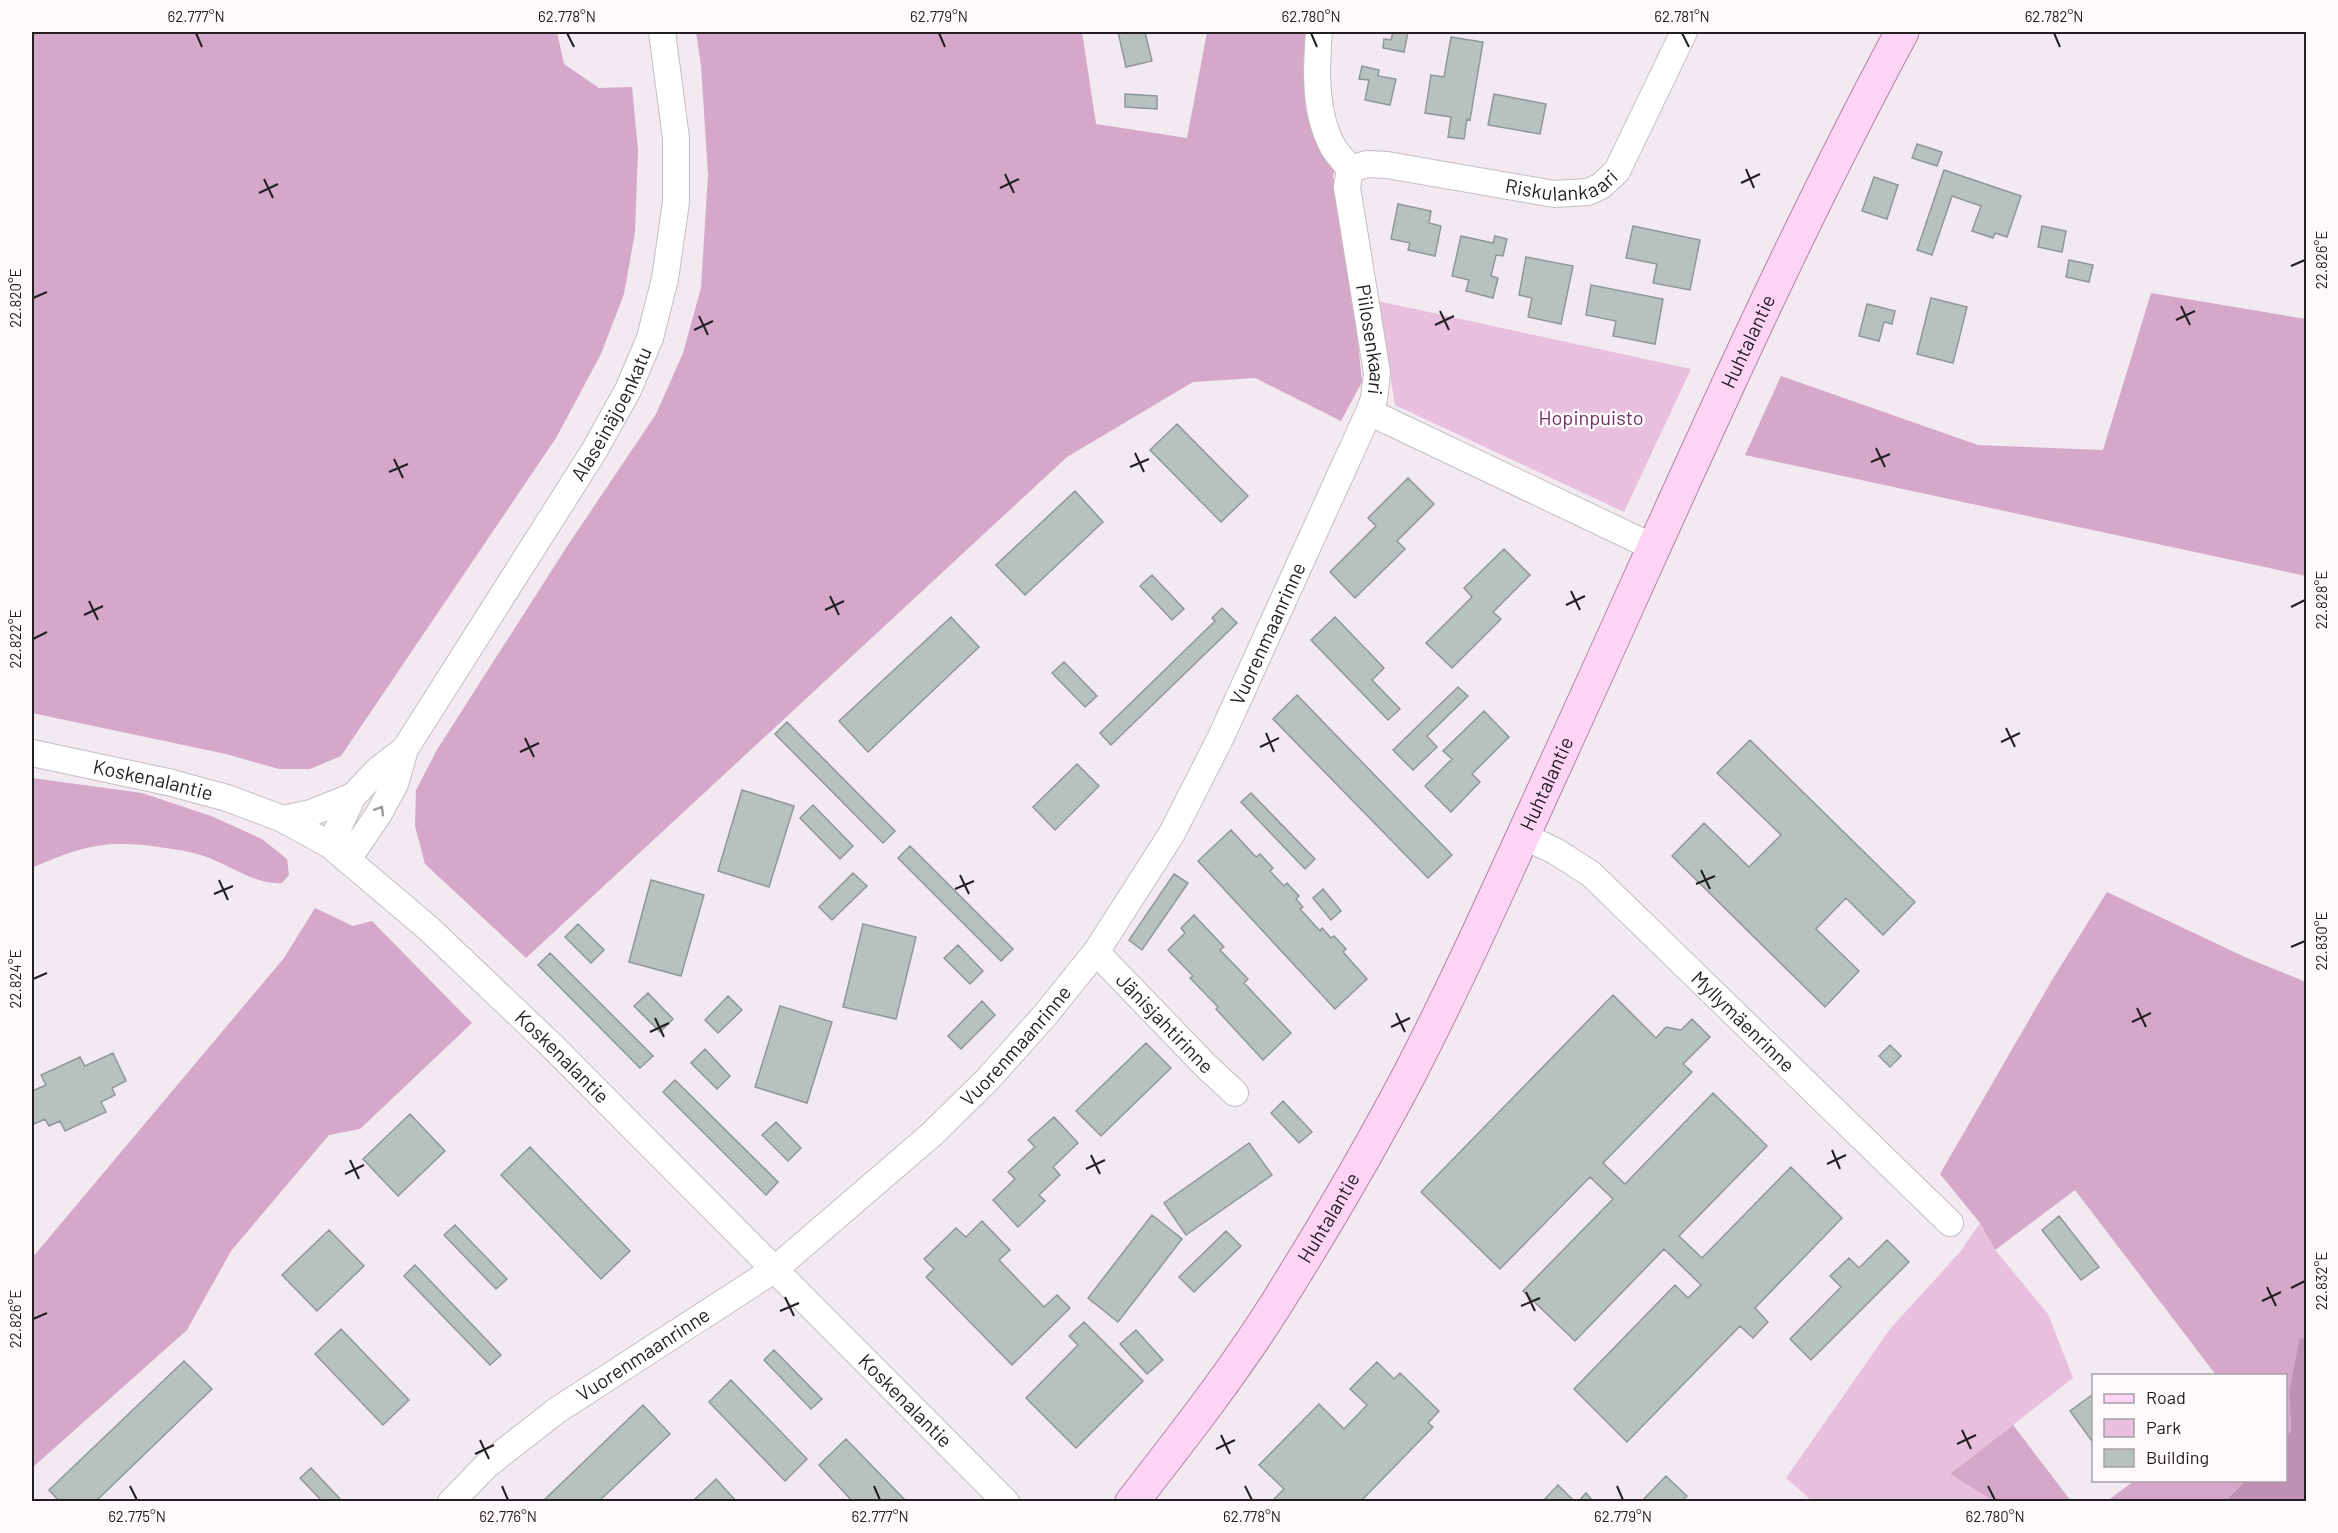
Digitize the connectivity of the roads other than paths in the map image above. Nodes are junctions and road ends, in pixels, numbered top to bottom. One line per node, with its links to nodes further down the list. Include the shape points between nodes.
1 (662, 32): 8 (street, Alaseinäjoenkatu, via 676,138 676,202 665,279 650,338 628,390 594,451)
2 (1319, 32): 5 (street, via 1320,112 1333,147)
3 (1684, 32): 5 (street, Riskulankaari, via 1617,171 1588,192 1554,194 1387,165 1367,164)
4 (1902, 32): 7 (main road, Huhtalantie, via 1793,246)
5 (1350, 169): 6 (street, Piilosenkaari, via 1347,187 1377,374)
6 (1369, 412): 7 (street, Piilosenkaari); 14 (street, Vuorenmaanrinne, via 1310,547 1196,786 1171,835)
7 (1655, 548): 12 (main road, Huhtalantie)
8 (405, 750): 10 (street, Alaseinäjoenkatu); 13 (street, Alaseinäjoenkatu, one-way to 8, via 378,815 395,784)
9 (32, 753): 11 (street, Koskenalantie, via 168,782)
10 (353, 796): 11 (street, Alaseinäjoenkatu, via 311,813); 13 (street, Alaseinäjoenkatu)
11 (283, 819): 13 (street, Koskenalantie)
12 (1523, 836): 16 (street, Myllymäenrinne, via 1591,874); 20 (main road, Huhtalantie, via 1438,1016 1361,1162 1274,1309)
13 (339, 852): 17 (street, Koskenalantie, via 429,928)
14 (1096, 952): 15 (street, Jänisjahtirinne); 17 (street, Vuorenmaanrinne, via 988,1079 931,1135)
15 (1235, 1093)
16 (1950, 1223)
17 (775, 1269): 18 (street, Vuorenmaanrinne, via 556,1411 487,1465); 19 (street, Koskenalantie)
18 (451, 1502)
19 (1006, 1502)
20 (1132, 1502)

